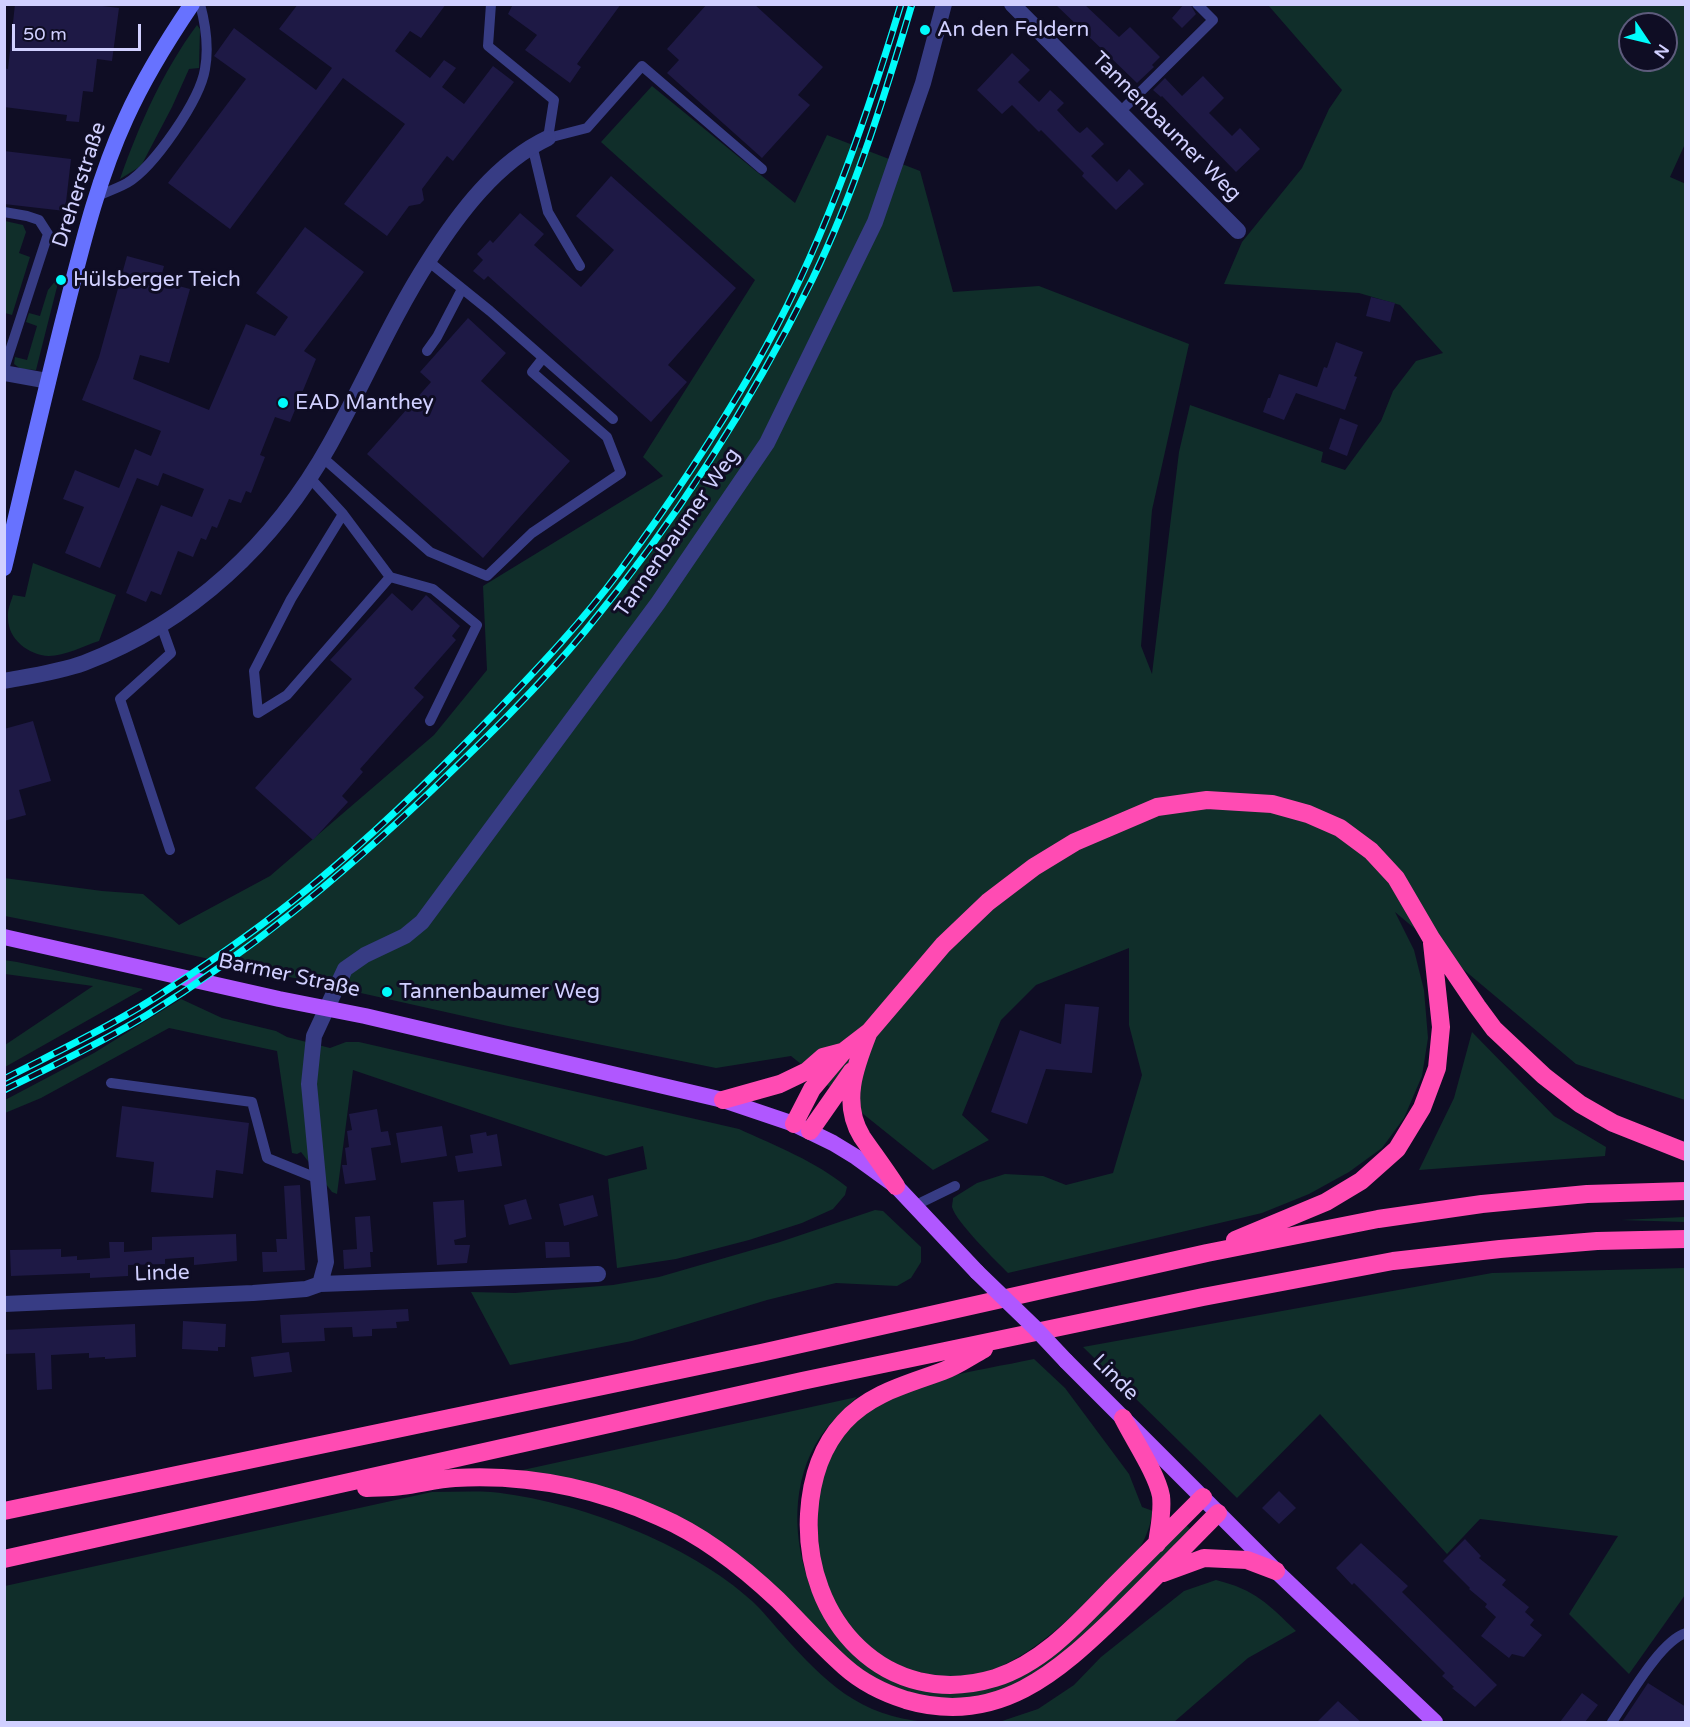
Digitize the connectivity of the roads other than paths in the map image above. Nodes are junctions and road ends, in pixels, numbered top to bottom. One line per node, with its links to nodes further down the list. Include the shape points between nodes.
1 (192, 4): 11 (main road, Dreherstraße, via 137,96)
2 (200, 4): 11 (lane, via 207,45 201,85 168,140 144,169 128,183)
3 (491, 4): 8 (lane, via 488,46 554,100)
4 (944, 4): 33 (street, Tannenbaumer Weg, via 875,222 766,443 658,603 422,922 405,936 350,964)
5 (1012, 4): 7 (street, Tannenbaumer Weg)
6 (1197, 4): 7 (lane, via 1213,20)
7 (1120, 112): 13 (street, Tannenbaumer Weg)
8 (548, 138): 9 (street); 10 (lane, via 587,128 642,66)
9 (532, 145): 14 (street, via 464,210); 15 (lane, via 548,212)
10 (762, 169)
11 (97, 196): 20 (main road, Dreherstraße)
12 (4, 212): 19 (lane, via 39,220 48,234)
13 (1238, 231)
14 (428, 261): 16 (lane); 22 (street)
15 (580, 266)
16 (462, 289): 17 (lane); 18 (lane)
17 (427, 351)
18 (543, 358): 21 (lane); 22 (lane, via 532,372 607,437 621,473 532,533 487,576 430,552)
19 (4, 371): 20 (street)
20 (48, 381): 25 (main road, Dreherstraße)
21 (613, 419)
22 (322, 457): 23 (street)
23 (310, 478): 24 (lane); 27 (street, via 259,546 231,573)
24 (343, 514): 26 (lane); 26 (lane, via 291,599 254,671 258,713 287,695)
25 (4, 568)
26 (390, 577): 29 (lane, via 433,589 477,625)
27 (161, 625): 28 (street, via 82,663); 30 (lane, via 171,653 120,699)
28 (4, 681)
29 (430, 721)
30 (170, 850)
31 (4, 937): 33 (main road, Barmer Straße)
32 (1431, 938): 34 (highway, via 1396,878 1371,851 1340,828 1272,804 1208,800 1157,807 1075,842 987,903 943,945); 38 (highway, via 1494,1029 1544,1077 1613,1123); 45 (highway, via 1441,1027 1437,1068 1422,1108 1397,1149 1361,1181 1326,1202)
33 (327, 1007): 36 (main road, Barmer Straße); 39 (street, via 314,1036 309,1084)
34 (849, 1058): 36 (highway, via 823,1058 780,1084); 37 (highway); 41 (highway, via 856,1123)
35 (111, 1083): 39 (lane, via 252,1102 267,1158)
36 (731, 1102): 37 (main road, Linde)
37 (802, 1128): 41 (main road, Linde, via 856,1157)
38 (1686, 1152)
39 (319, 1179): 47 (street, via 326,1262)
40 (955, 1185): 43 (lane)
41 (896, 1186): 43 (main road, Linde)
42 (1686, 1191): 45 (highway, via 1587,1194 1482,1204 1378,1219)
43 (916, 1205): 50 (main road, Linde, bridge)
44 (1686, 1239): 49 (highway, via 1597,1241 1393,1261)
45 (1208, 1253): 53 (highway, via 761,1353)
46 (598, 1274): 47 (street, Linde)
47 (320, 1284): 48 (street, Linde, via 306,1289 253,1293)
48 (4, 1304)
49 (1002, 1339): 51 (highway); 55 (highway, via 946,1370 902,1384 869,1401 844,1422 828,1443 816,1469 810,1496 810,1551 822,1593 848,1639 883,1668 925,1684 974,1684 998,1677 1020,1668 1060,1638)
50 (1123, 1418): 52 (main road, Linde); 55 (highway, via 1160,1494)
51 (322, 1489): 56 (highway); 58 (highway, via 399,1486 454,1478 505,1478 576,1488 621,1502 661,1517 731,1560 870,1686 919,1704 944,1708 970,1707 1024,1691 1090,1641)
52 (1203, 1497): 54 (main road, Linde); 55 (highway)
53 (4, 1511)
54 (1218, 1513): 57 (main road, Linde); 58 (highway)
55 (1157, 1544)
56 (4, 1559)
57 (1276, 1571): 58 (highway, via 1247,1560 1204,1558); 60 (main road, Linde)
58 (1158, 1575)
59 (1686, 1633): 61 (lane, via 1677,1635 1659,1654)
60 (1435, 1722)
61 (1612, 1722)

